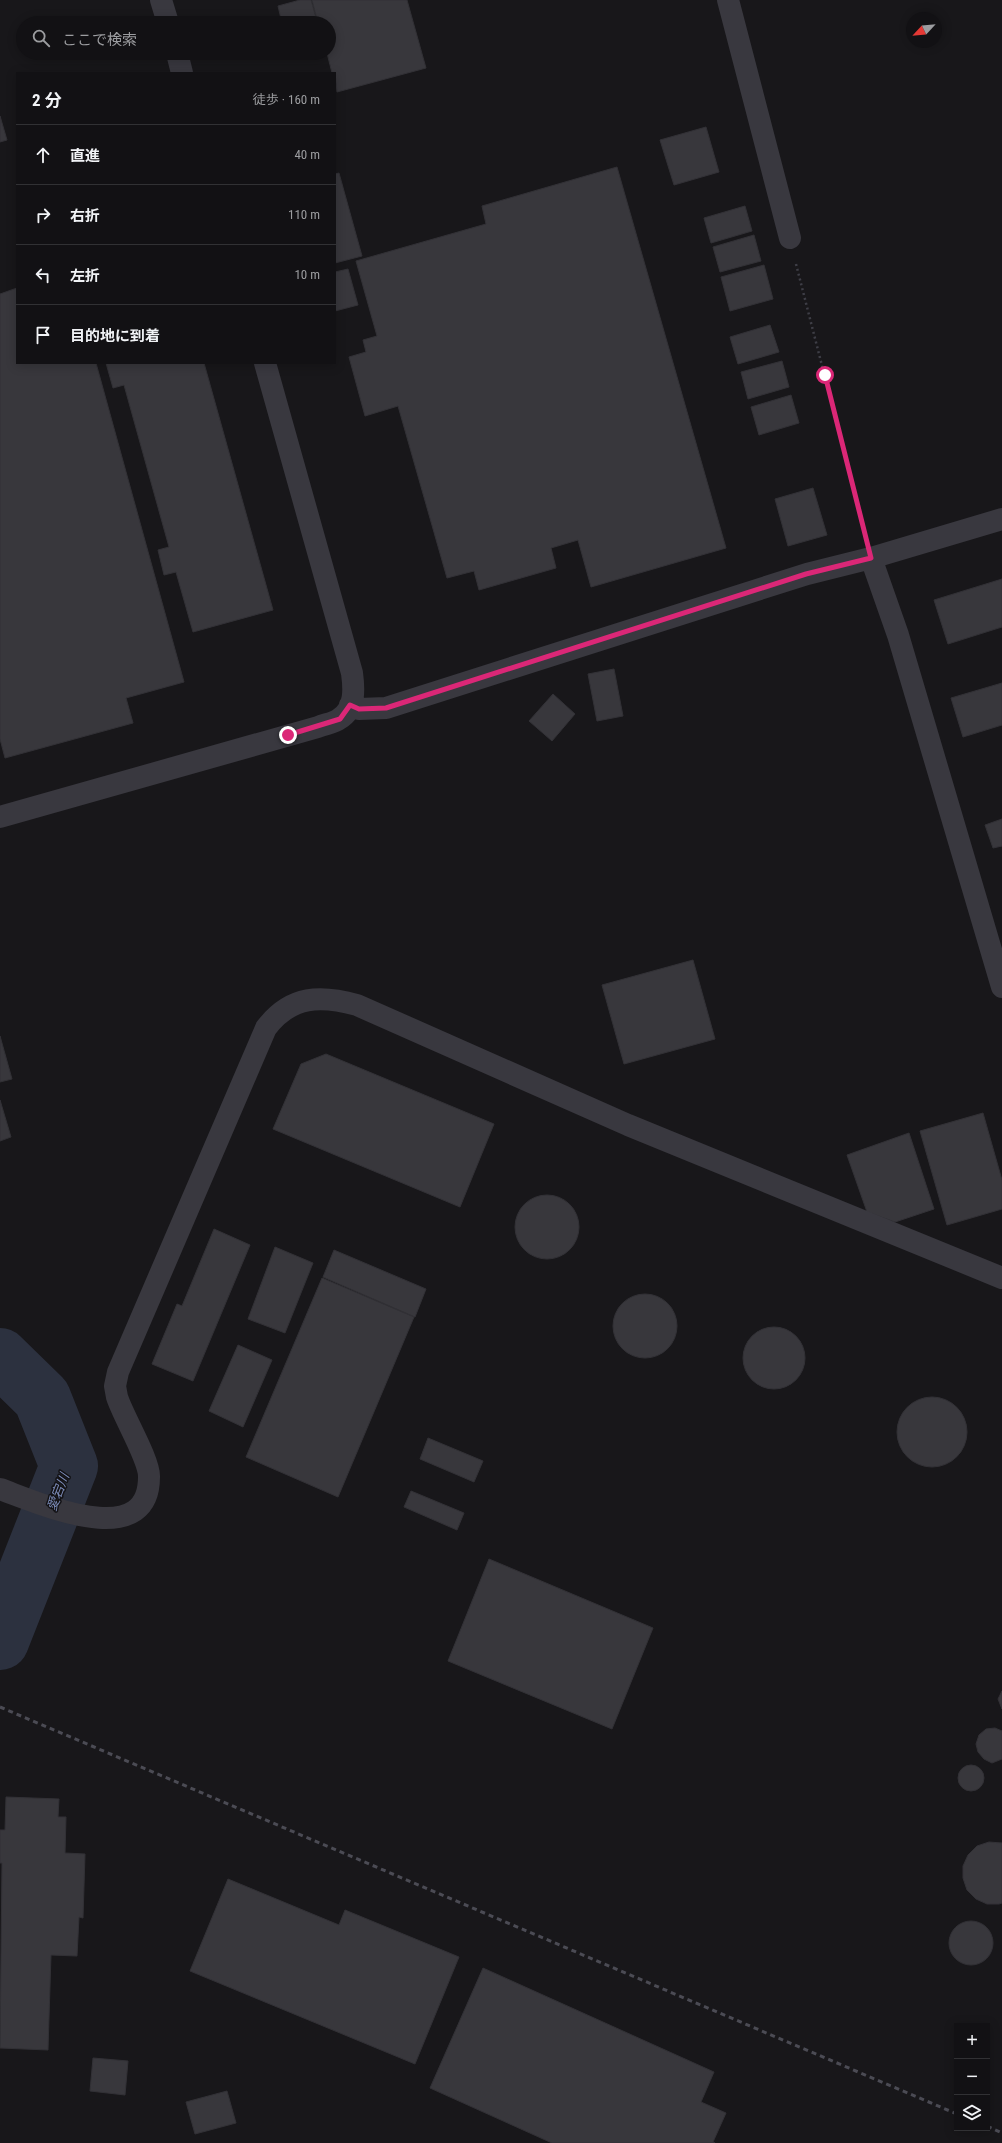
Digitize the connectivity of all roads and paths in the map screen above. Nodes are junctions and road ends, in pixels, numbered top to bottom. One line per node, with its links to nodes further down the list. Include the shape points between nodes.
1 (161, 0): 3 (street)
2 (728, 0): 6 (street)
3 (166, 16)
4 (179, 60): 5 (street)
5 (182, 72)
6 (790, 238): 9 (path)
7 (265, 364): 10 (street, via 352,672 354,696)
8 (1002, 519): 9 (street)
9 (871, 558): 10 (street, via 806,574 386,708 359,709); 12 (street, via 898,635)
10 (350, 705): 11 (street, via 340,719 318,727)
11 (0, 817)
12 (1002, 987)
13 (1002, 1278): 14 (street, via 636,1128 357,1006 335,999 314,998 284,1010 266,1028 118,1372 115,1386 117,1397 150,1475 143,1501 135,1509 113,1519 86,1518)
14 (0, 1489)

